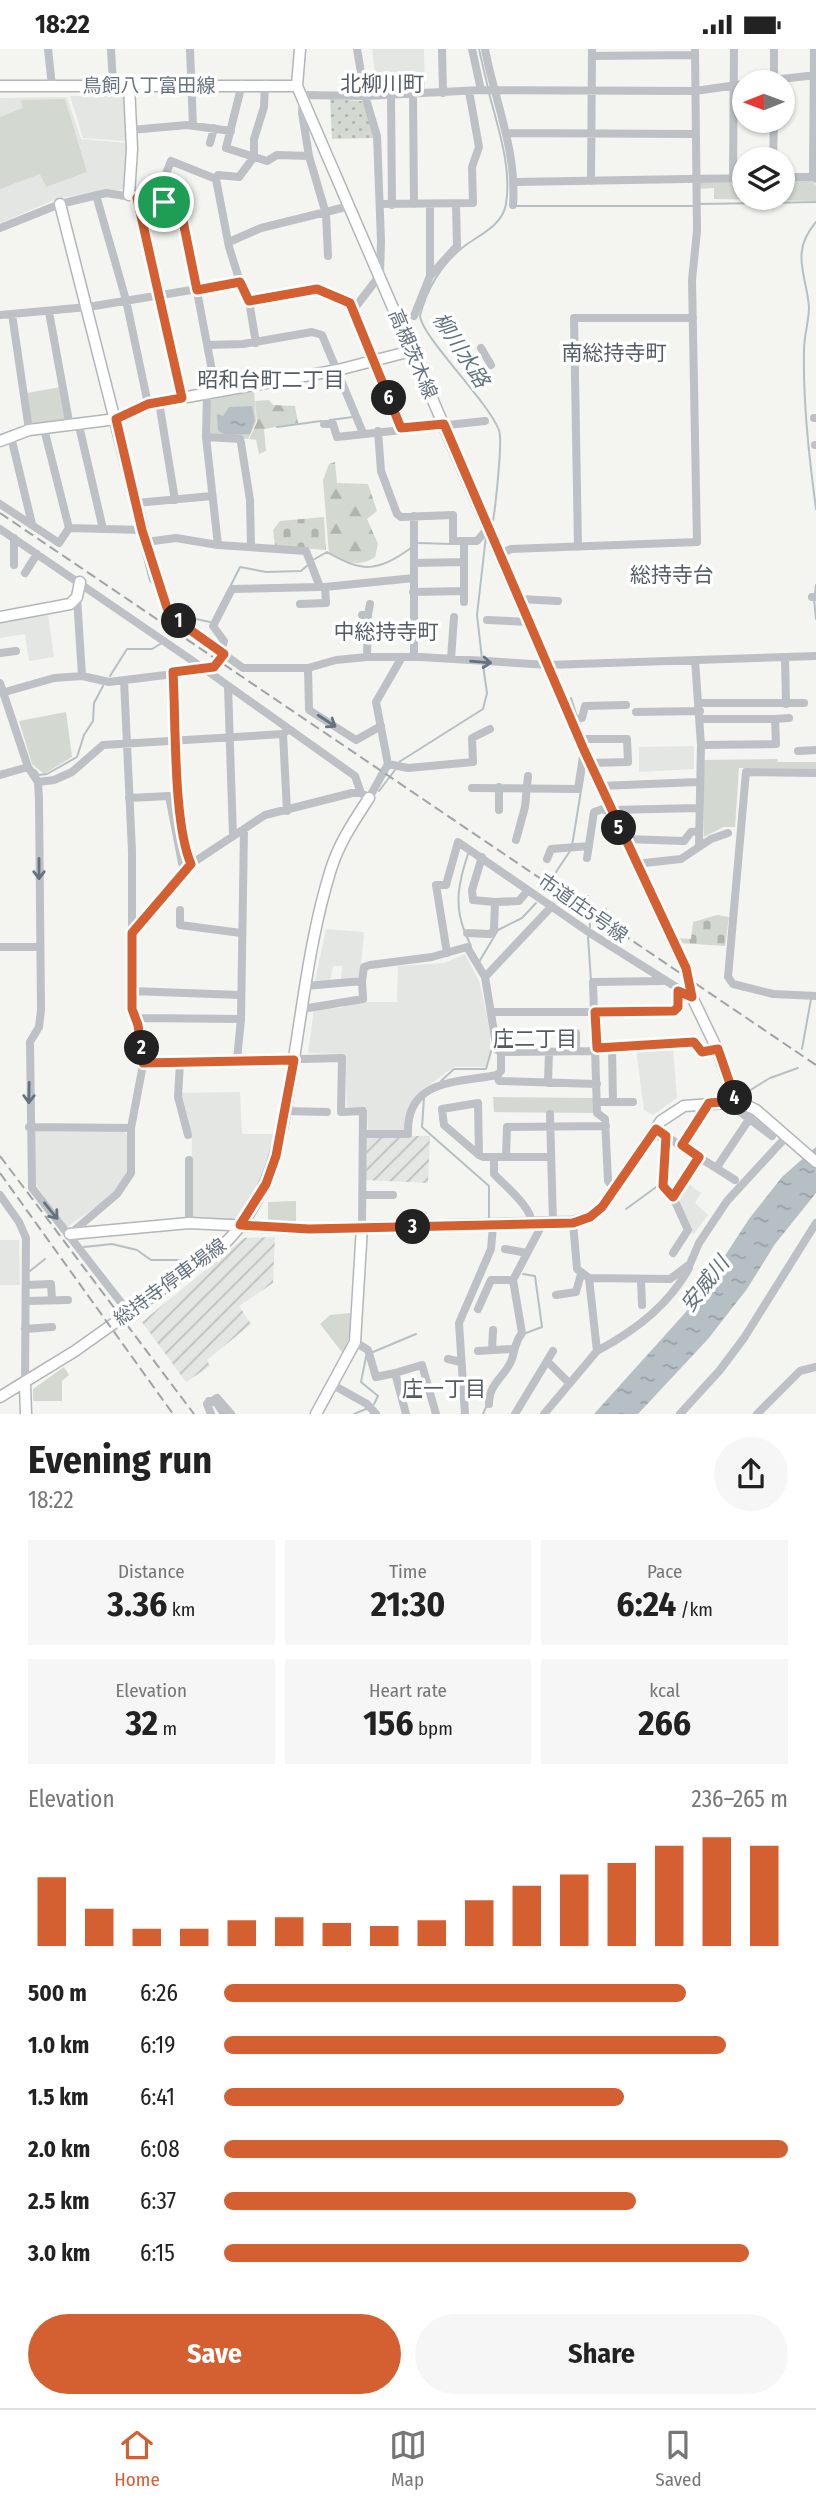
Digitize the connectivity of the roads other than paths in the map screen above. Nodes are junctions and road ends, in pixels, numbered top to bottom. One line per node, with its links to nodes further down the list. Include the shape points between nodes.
1 (48, 49): 25 (street)
2 (111, 49): 20 (street)
3 (190, 49): 22 (street)
4 (300, 49): 26 (main road, 高槻茨木線)
5 (357, 49): 34 (street)
6 (442, 49): 31 (street)
7 (472, 49): 27 (street)
8 (485, 49): 27 (street)
9 (734, 49): 14 (street)
10 (774, 49): 15 (street)
11 (814, 49): 16 (street)
12 (695, 52): 13 (street); 30 (street)
13 (592, 53): 28 (street)
14 (734, 70)
15 (774, 70)
16 (814, 75): 17 (street); 35 (street)
17 (795, 78)
18 (242, 84): 19 (main road, 鳥飼八丁富田線); 22 (main road, 鳥飼八丁富田線); 39 (street)
19 (265, 84): 26 (main road, 鳥飼八丁富田線); 46 (street)
20 (113, 85): 21 (main road, 鳥飼八丁富田線); 25 (main road, 鳥飼八丁富田線)
21 (129, 85): 22 (main road, 鳥飼八丁富田線); 38 (main road)
22 (191, 85): 36 (street)
23 (732, 85): 30 (street)
24 (0, 86): 25 (main road, 鳥飼八丁富田線)
25 (52, 86)
26 (300, 90): 34 (street); 45 (street); 64 (main road, 高槻茨木線)
27 (488, 90): 28 (street); 29 (street); 40 (street)
28 (593, 90): 30 (street); 41 (street)
29 (469, 91): 31 (street); 61 (street, via 479,147 472,167 473,203)
30 (695, 91): 42 (street)
31 (443, 93): 32 (street)
32 (413, 94): 33 (street); 59 (street)
33 (391, 95): 34 (street); 62 (street)
34 (365, 96): 58 (street, via 377,136)
35 (814, 116): 44 (street)
36 (193, 126): 37 (street); 38 (street)
37 (214, 128): 39 (street); 43 (street)
38 (131, 130): 55 (main road)
39 (231, 131): 46 (street, via 226,148)
40 (507, 133): 41 (street); 53 (street)
41 (591, 133): 42 (street); 52 (street)
42 (694, 134): 48 (street)
43 (210, 143)
44 (814, 154): 50 (street)
45 (309, 156): 46 (street, via 278,155 267,161); 65 (street)
46 (254, 157): 51 (street, via 239,177 218,175)
47 (795, 177): 50 (street)
48 (694, 178): 49 (street); 52 (street); 82 (street)
49 (732, 178)
50 (814, 178)
51 (216, 179): 56 (street, via 191,165 171,161); 67 (street)
52 (591, 181): 53 (street)
53 (515, 182): 63 (street)
54 (96, 195): 55 (street); 57 (street); 74 (street)
55 (133, 196): 56 (street); 73 (street)
56 (156, 199): 72 (street, via 181,211)
57 (60, 204): 66 (street); 76 (main road)
58 (380, 204): 62 (street); 69 (street)
59 (414, 204): 60 (street); 62 (street)
60 (429, 204): 61 (street); 70 (street)
61 (456, 204): 70 (street, via 457,246)
62 (392, 205)
63 (513, 205)
64 (350, 206): 65 (street); 69 (main road, 高槻茨木線)
65 (326, 214): 67 (street, via 261,228); 68 (street)
66 (0, 228)
67 (229, 242): 71 (street)
68 (328, 256)
69 (380, 275): 77 (street); 86 (main road, 高槻茨木線)
70 (430, 276): 81 (street)
71 (240, 282): 72 (street); 75 (street)
72 (197, 290): 73 (street); 84 (street)
73 (161, 297): 74 (street); 91 (street)
74 (126, 300): 76 (street); 92 (street)
75 (249, 301): 77 (street, via 323,290); 83 (street)
76 (88, 307): 78 (street); 93 (main road)
77 (354, 309): 87 (street)
78 (49, 312): 79 (street); 97 (street)
79 (12, 314): 80 (street); 100 (street)
80 (0, 315)
81 (414, 316)
82 (693, 318): 121 (street, via 697,542); 121 (street, via 574,318)
83 (256, 342): 84 (street); 89 (street, via 318,333 326,338)
84 (208, 345): 90 (street)
85 (481, 348): 88 (street)
86 (411, 351): 87 (main road); 96 (main road, 高槻茨木線)
87 (374, 360): 89 (main road); 98 (street)
88 (489, 366)
89 (338, 370): 90 (main road); 102 (street)
90 (211, 393): 91 (main road); 103 (street)
91 (182, 398): 92 (main road)
92 (154, 403): 93 (main road); 106 (street)
93 (116, 419): 97 (main road); 107 (main road)
94 (485, 421): 96 (street)
95 (324, 424): 102 (street, via 333,423 337,437)
96 (444, 424): 98 (street); 112 (main road, 高槻茨木線)
97 (75, 426): 99 (main road); 114 (street)
98 (401, 428): 101 (street)
99 (44, 429): 100 (main road); 111 (street)
100 (29, 431): 104 (main road)
101 (378, 431): 102 (street); 109 (street, via 381,471 397,514)
102 (363, 433)
103 (206, 437): 105 (street); 120 (street, via 240,439 242,443)
104 (5, 439): 110 (street)
105 (212, 496): 106 (street); 119 (street)
106 (175, 500): 107 (street)
107 (136, 503): 115 (main road)
108 (0, 505): 110 (street)
109 (414, 516): 117 (street, via 453,515 453,541); 125 (street)
110 (32, 524): 111 (street, via 59,543)
111 (69, 528): 114 (street)
112 (488, 528): 117 (street, via 477,541); 123 (main road, 高槻茨木線)
113 (0, 529): 116 (street)
114 (103, 529): 115 (street)
115 (142, 530): 118 (main road)
116 (14, 538): 122 (street); 126 (street)
117 (464, 541): 124 (street)
118 (146, 542): 119 (street, via 176,537); 128 (main road)
119 (218, 545): 120 (street)
120 (251, 547): 131 (street, via 306,551)
121 (578, 547): 123 (street, via 511,549)
122 (37, 554): 127 (street); 130 (street)
123 (500, 554): 135 (main road, 高槻茨木線)
124 (464, 562): 125 (street); 132 (street)
125 (414, 563): 129 (street)
126 (14, 565)
127 (25, 573)
128 (155, 578): 146 (street, via 167,608 179,622)
129 (414, 578): 131 (street); 133 (street)
130 (80, 582): 134 (main road); 156 (street)
131 (323, 587): 138 (street, via 326,603); 146 (street, via 232,589 213,626 224,641)
132 (464, 591): 133 (street); 137 (street)
133 (413, 592): 150 (street)
134 (77, 597): 140 (main road, via 61,607); 158 (street)
135 (519, 599): 136 (street); 142 (main road, 高槻茨木線)
136 (558, 601)
137 (464, 602)
138 (300, 604)
139 (370, 604): 148 (street, via 365,615)
140 (0, 617)
141 (454, 617): 152 (street)
142 (529, 622): 143 (street); 154 (main road, 高槻茨木線)
143 (493, 624)
144 (16, 651): 145 (street)
145 (0, 653)
146 (222, 653): 155 (street, via 243,668); 156 (street, via 214,667)
147 (816, 656): 151 (street)
148 (368, 657): 149 (street); 155 (street)
149 (402, 657): 150 (street); 171 (street, via 394,676 378,694)
150 (414, 657): 152 (street)
151 (785, 658): 153 (street); 164 (street)
152 (451, 659): 154 (street, one-way to 154)
153 (695, 660): 154 (street); 166 (street)
154 (548, 665): 169 (main road, 高槻茨木線)
155 (308, 668): 171 (street, one-way to 171, via 309,710 356,740)
156 (206, 670): 157 (street); 161 (street)
157 (173, 672): 159 (street); 175 (street)
158 (82, 675): 159 (street, via 109,682); 162 (street)
159 (124, 680): 176 (street)
160 (0, 683): 162 (street)
161 (228, 686): 173 (street); 174 (street)
162 (5, 692): 183 (street)
163 (804, 703): 164 (street)
164 (786, 704): 166 (street)
165 (626, 705): 169 (street, via 585,706 582,718)
166 (700, 711): 167 (street); 170 (street); 178 (street)
167 (636, 712)
168 (789, 718): 170 (street)
169 (571, 719): 177 (main road, 高槻茨木線)
170 (775, 719): 178 (street, via 776,744)
171 (381, 726): 182 (street)
172 (490, 729): 182 (street, via 472,738 473,762 408,768)
173 (286, 732): 174 (street); 193 (street, via 355,776); 197 (street)
174 (229, 738): 175 (street); 203 (street)
175 (177, 741): 176 (street); 213 (street)
176 (128, 743): 187 (street, via 103,745 72,772); 194 (street)
177 (582, 745): 181 (main road, 高槻茨木線); 181 (street, via 627,739 628,762); 192 (street, via 578,789)
178 (701, 745): 188 (street)
179 (816, 750): 180 (street)
180 (798, 751)
181 (590, 763): 189 (main road, 高槻茨木線)
182 (388, 764): 193 (street)
183 (28, 767): 185 (street); 187 (street)
184 (816, 773): 204 (street, via 746,772)
185 (0, 775)
186 (527, 776): 192 (street)
187 (38, 782): 222 (street, one-way to 222)
188 (698, 782): 189 (street); 195 (street)
189 (600, 786): 198 (main road, 高槻茨木線)
190 (499, 787): 191 (street); 192 (street); 196 (street)
191 (472, 788)
192 (526, 788): 202 (street)
193 (368, 793): 197 (street); 227 (main road, 総持寺停車場線, via 331,871)
194 (129, 798): 213 (street, via 169,796 182,863); 218 (street)
195 (698, 808): 198 (street); 200 (street)
196 (499, 810)
197 (287, 811): 199 (street, via 265,815)
198 (612, 811): 205 (main road, 高槻茨木線); 207 (street, via 594,812)
199 (244, 829): 203 (street); 219 (street)
200 (698, 831): 205 (street, via 684,841); 206 (street)
201 (728, 833): 204 (street); 206 (street); 211 (street, via 681,859)
202 (515, 835)
203 (233, 836): 213 (street)
204 (741, 838): 231 (street, via 728,977 733,984 773,994)
205 (624, 839): 212 (main road, 高槻茨木線)
206 (699, 845): 211 (street)
207 (589, 846): 209 (street); 210 (street, via 551,849)
208 (482, 857): 214 (street, 市道庄5号線); 215 (street, via 473,900); 223 (street, 市道庄5号線, via 458,842 446,884 436,885)
209 (587, 858)
210 (547, 859)
211 (665, 860): 212 (street)
212 (635, 864): 232 (main road, 高槻茨木線, via 686,968)
213 (188, 867): 218 (street)
214 (528, 890): 215 (street, via 519,901); 216 (street, 市道庄5号線)
215 (495, 902): 220 (street, via 494,930 490,934)
216 (552, 907): 224 (street); 226 (street, 市道庄5号線)
217 (180, 910): 219 (street, via 180,925)
218 (132, 933): 228 (street)
219 (241, 933): 230 (street)
220 (467, 933)
221 (0, 947): 222 (street)
222 (39, 947): 264 (street, one-way to 264, via 41,1010 30,1042)
223 (447, 953): 224 (street, via 467,947); 225 (street, via 370,965 364,967)
224 (485, 977): 234 (street)
225 (362, 981): 227 (street); 233 (street, via 363,999)
226 (662, 981): 229 (street, 市道庄5号線); 235 (street, via 593,982)
227 (306, 986): 233 (main road, 総持寺停車場線)
228 (131, 991): 230 (street); 236 (street)
229 (678, 991): 232 (street, 市道庄5号線); 235 (street, via 674,1011)
230 (240, 995): 237 (street)
231 (816, 996)
232 (692, 997): 241 (main road, 高槻茨木線)
233 (302, 1009): 248 (main road, 総持寺停車場線)
234 (493, 1012): 235 (street); 246 (street, via 497,1050)
235 (595, 1012): 242 (street)
236 (135, 1018): 237 (street); 250 (street)
237 (241, 1019): 247 (street)
238 (562, 1033): 244 (street)
239 (576, 1033): 245 (street)
240 (612, 1048): 241 (street, via 694,1042 702,1052); 242 (street); 256 (street)
241 (718, 1049): 254 (main road, 高槻茨木線)
242 (597, 1050): 245 (street); 253 (street)
243 (549, 1051): 244 (street); 246 (street); 252 (street)
244 (562, 1051): 245 (street)
245 (576, 1051)
246 (501, 1052): 251 (street)
247 (237, 1060): 248 (street); 249 (street)
248 (294, 1060): 259 (main road, 総持寺停車場線); 268 (street, via 342,1058 341,1112 363,1111)
249 (180, 1062): 250 (street); 269 (street, via 178,1097)
250 (143, 1063): 266 (street)
251 (497, 1075): 252 (street, via 499,1081); 268 (street, via 432,1086 411,1108 408,1134)
252 (548, 1083): 253 (street)
253 (597, 1084): 255 (street)
254 (736, 1101): 258 (main road); 262 (street, via 736,1108); 272 (main road, via 756,1110)
255 (597, 1102): 256 (street); 263 (street, via 597,1113)
256 (613, 1102): 257 (street)
257 (632, 1102)
258 (709, 1103): 267 (main road, via 675,1110); 273 (street)
259 (286, 1111): 260 (street); 292 (main road, 総持寺停車場線, via 266,1184)
260 (327, 1112)
261 (550, 1114): 265 (street)
262 (750, 1118): 271 (street); 281 (street)
263 (606, 1126): 265 (street); 283 (street, via 608,1181)
264 (29, 1127): 266 (street); 295 (street, one-way to 295, via 32,1188)
265 (551, 1127): 276 (street, via 507,1128); 277 (street)
266 (131, 1128): 295 (street, via 132,1163 127,1182)
267 (655, 1129): 270 (street); 283 (main road)
268 (365, 1134): 285 (street)
269 (188, 1135)
270 (666, 1136): 273 (street); 287 (street, via 663,1186)
271 (772, 1136)
272 (786, 1137): 280 (main road); 299 (street, via 727,1201)
273 (682, 1145): 278 (street)
274 (479, 1155): 274 (street, via 444,1125 442,1109 478,1103); 275 (street)
275 (494, 1157): 276 (street); 291 (street, via 494,1174 532,1218)
276 (506, 1157): 277 (street)
277 (551, 1157): 291 (street)
278 (699, 1157): 281 (street); 287 (street)
279 (188, 1160): 288 (street)
280 (816, 1162)
281 (716, 1167): 282 (street)
282 (735, 1181)
283 (615, 1189): 289 (main road, via 596,1213)
284 (0, 1195): 303 (street, via 26,1238)
285 (363, 1195): 286 (street); 294 (street)
286 (393, 1195)
287 (673, 1197): 298 (street, via 688,1230)
288 (189, 1223): 292 (main road); 295 (main road)
289 (573, 1223): 291 (main road); 300 (street, via 577,1269)
290 (816, 1223): 344 (street, via 744,1338)
291 (543, 1224): 293 (main road); 297 (street)
292 (240, 1225): 294 (main road); 328 (main road, 総持寺停車場線, via 220,1248)
293 (493, 1226): 294 (main road); 322 (street, via 491,1249 459,1322)
294 (362, 1227): 314 (main road)
295 (70, 1234): 308 (street)
296 (505, 1249): 297 (street)
297 (527, 1253): 301 (street)
298 (673, 1253)
299 (690, 1264): 302 (street, via 670,1279); 319 (street, via 674,1289 631,1333)
300 (585, 1276): 302 (street); 304 (street, via 576,1292); 319 (street)
301 (513, 1280): 310 (street, via 491,1280); 315 (street, via 522,1333)
302 (641, 1281): 309 (street)
303 (26, 1285): 305 (street, via 51,1284); 307 (street)
304 (556, 1295)
305 (52, 1300): 306 (street); 307 (street)
306 (68, 1300)
307 (26, 1301): 312 (street)
308 (122, 1305)
309 (642, 1305)
310 (478, 1308)
311 (52, 1327): 312 (street)
312 (24, 1329): 328 (street)
313 (493, 1330): 316 (street)
314 (355, 1342): 324 (street, via 369,1355 376,1377 382,1380); 329 (main road)
315 (512, 1349): 316 (street); 327 (street, via 512,1358)
316 (492, 1350): 317 (street)
317 (478, 1351)
318 (553, 1351): 321 (street)
319 (597, 1351): 326 (street)
320 (448, 1359): 322 (street)
321 (547, 1361): 326 (street); 342 (street)
322 (461, 1362): 325 (street)
323 (815, 1365): 345 (street, via 800,1371)
324 (395, 1373): 339 (street); 340 (street, via 422,1365)
325 (462, 1383): 327 (street); 341 (street)
326 (568, 1383): 343 (street)
327 (494, 1384): 332 (street)
328 (25, 1385): 330 (main road, 総持寺停車場線); 333 (main road)
329 (333, 1385): 337 (main road); 338 (street)
330 (0, 1397)
331 (209, 1401): 334 (street); 335 (street, via 216,1402); 336 (street, via 220,1398)
332 (488, 1402)
333 (26, 1414)
334 (211, 1414)
335 (224, 1414)
336 (230, 1414)
337 (316, 1414)
338 (376, 1414)
339 (406, 1414)
340 (436, 1414)
341 (465, 1414)
342 (515, 1414)
343 (544, 1414)
344 (680, 1414)
345 (757, 1414)

